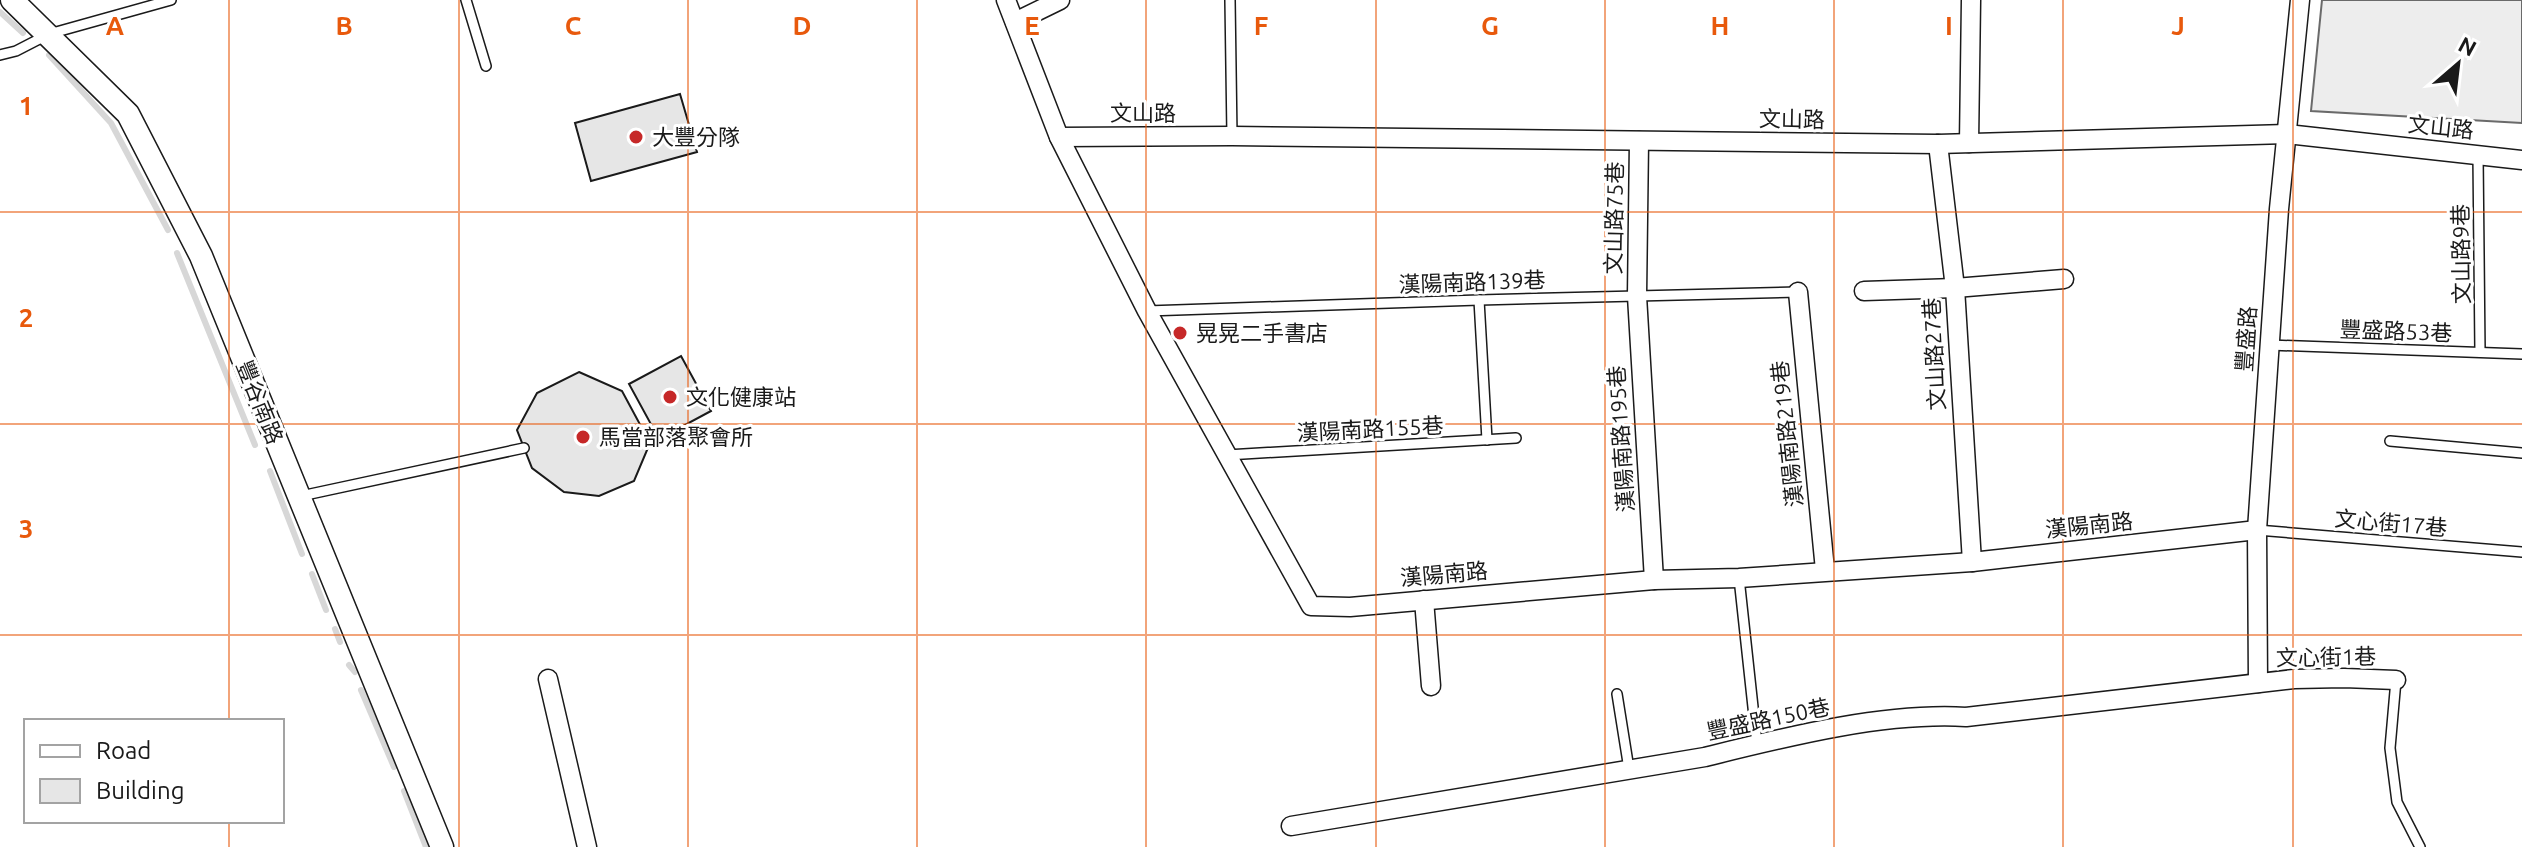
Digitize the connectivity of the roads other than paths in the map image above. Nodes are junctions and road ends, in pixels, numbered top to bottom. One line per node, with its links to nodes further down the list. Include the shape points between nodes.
1 (12, 0): 10 (street, 豐谷南路)
2 (171, 0): 10 (lane)
3 (466, 0): 12 (lane)
4 (1006, 0): 9 (street, 漢陽南路)
5 (1060, 0): 9 (street)
6 (1230, 0): 14 (lane)
7 (1971, 0): 17 (street)
8 (2300, 0): 13 (street, 豐盛路)
9 (1015, 22): 15 (street, 漢陽南路)
10 (49, 34): 11 (lane); 37 (street, 豐谷南路, via 128,114 201,256)
11 (0, 55)
12 (486, 66)
13 (2287, 134): 17 (street, 文山路); 19 (street, 文山路); 28 (street, 豐盛路)
14 (1232, 136): 15 (street, 文山路); 16 (street, 文山路)
15 (1059, 137): 27 (street, 漢陽南路)
16 (1639, 141): 18 (street, 文山路); 25 (street, 文山路75巷)
17 (1969, 143): 18 (street, 文山路)
18 (1938, 144): 22 (street, 文山路27巷)
19 (2478, 155): 20 (street, 文山路); 29 (lane, 文山路9巷)
20 (2522, 160)
21 (2064, 279): 22 (street)
22 (1955, 288): 23 (street); 40 (street, 文山路27巷)
23 (1864, 291)
24 (1798, 292): 25 (lane, 漢陽南路139巷); 41 (street, 漢陽南路219巷)
25 (1637, 296): 26 (lane, 漢陽南路139巷); 43 (street, 漢陽南路195巷)
26 (1479, 300): 27 (lane, 漢陽南路139巷); 32 (lane)
27 (1147, 311): 36 (street, 漢陽南路)
28 (2270, 345): 29 (lane, 豐盛路53巷); 38 (street, 豐盛路)
29 (2480, 352): 30 (lane, 豐盛路53巷)
30 (2522, 354)
31 (1516, 438): 32 (lane, 漢陽南路155巷)
32 (1487, 440): 36 (lane, 漢陽南路155巷)
33 (2390, 441): 35 (lane)
34 (524, 448): 37 (lane)
35 (2522, 453)
36 (1227, 455): 44 (street, 漢陽南路, via 1311,606)
37 (299, 497): 53 (street, 豐谷南路)
38 (2257, 530): 39 (lane, 文心街17巷); 40 (street, 漢陽南路); 47 (street, 豐盛路)
39 (2522, 552)
40 (1972, 562): 41 (street, 漢陽南路)
41 (1825, 570): 42 (street, 漢陽南路)
42 (1739, 578): 43 (street, 漢陽南路); 50 (lane)
43 (1654, 580): 44 (street, 漢陽南路)
44 (1424, 600): 48 (street)
45 (548, 679): 54 (street)
46 (2396, 680): 47 (street, 文心街1巷); 55 (lane, via 2390,748 2397,802)
47 (2258, 683): 50 (street, 豐盛路150巷, via 1966,717 1911,715)
48 (1431, 686)
49 (1617, 694): 51 (lane)
50 (1757, 744): 51 (street, 豐盛路150巷)
51 (1629, 769): 52 (street, 豐盛路150巷)
52 (1291, 826)
53 (442, 847)
54 (587, 847)
55 (2420, 847)

